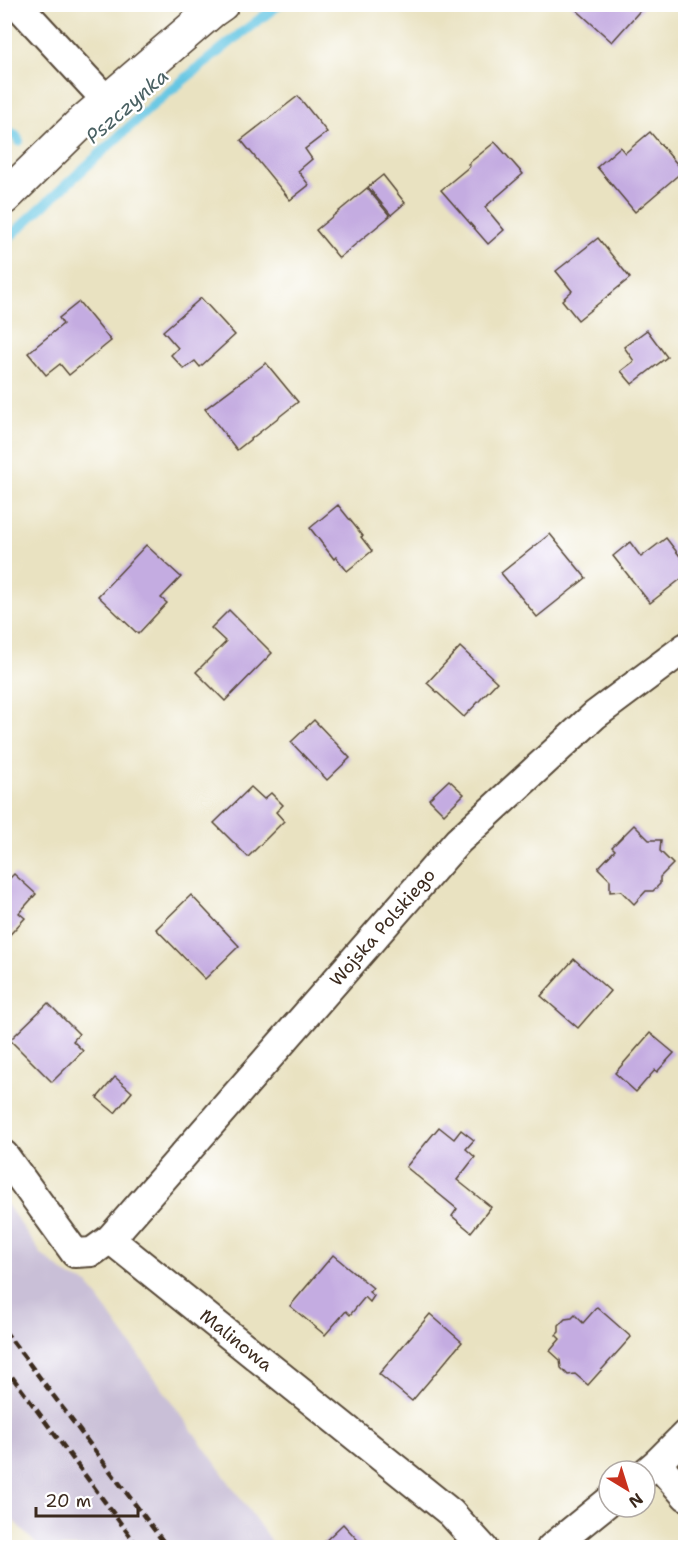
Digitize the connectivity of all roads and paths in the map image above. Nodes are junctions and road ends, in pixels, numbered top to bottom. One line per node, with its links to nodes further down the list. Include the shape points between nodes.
1 (17, 4): 3 (street)
2 (222, 4): 3 (street)
3 (107, 101): 4 (street)
4 (4, 198)
5 (686, 647): 7 (street, Wojska Polskiego, via 595,715 458,841)
6 (4, 1155): 7 (street, via 75,1253 92,1252)
7 (110, 1239): 13 (street, Malinowa, via 451,1513)
8 (686, 1434): 9 (street)
9 (657, 1462)
10 (657, 1473): 11 (street)
11 (686, 1496)
12 (597, 1511): 14 (street)
13 (483, 1548)
14 (551, 1548)

